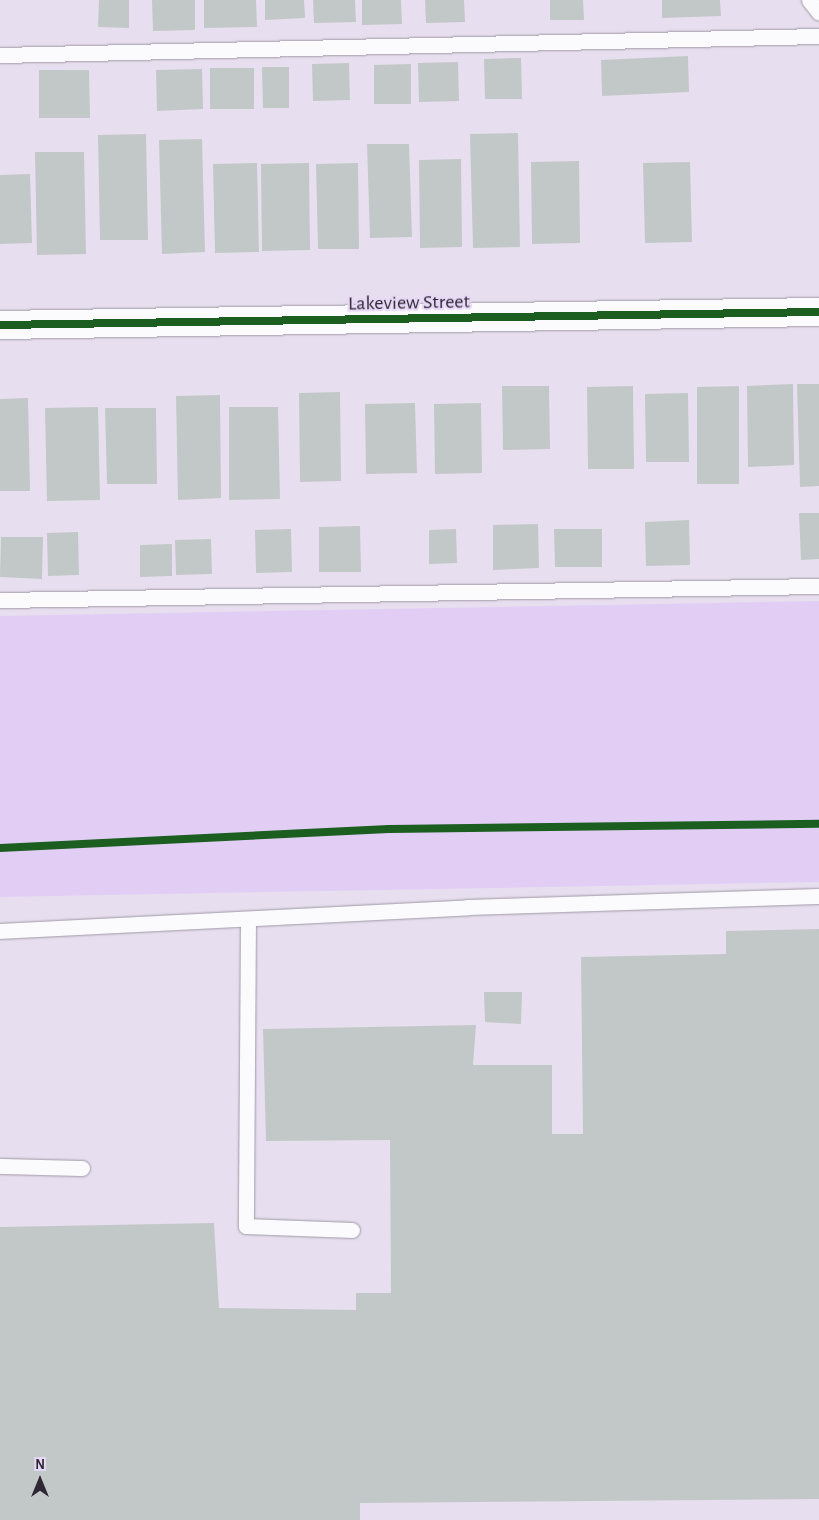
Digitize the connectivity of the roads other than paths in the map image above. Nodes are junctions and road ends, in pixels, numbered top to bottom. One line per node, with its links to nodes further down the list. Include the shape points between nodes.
1 (809, 0): 2 (lane)
2 (819, 13)
3 (819, 36): 4 (lane)
4 (0, 55)
5 (819, 312): 6 (street, Lakeview Street)
6 (0, 325)
7 (819, 586): 8 (lane)
8 (0, 600)
9 (819, 896): 10 (lane)
10 (248, 919): 11 (lane); 14 (lane, via 246,1226)
11 (0, 931)
12 (0, 1166): 13 (lane)
13 (82, 1168)
14 (352, 1230)

